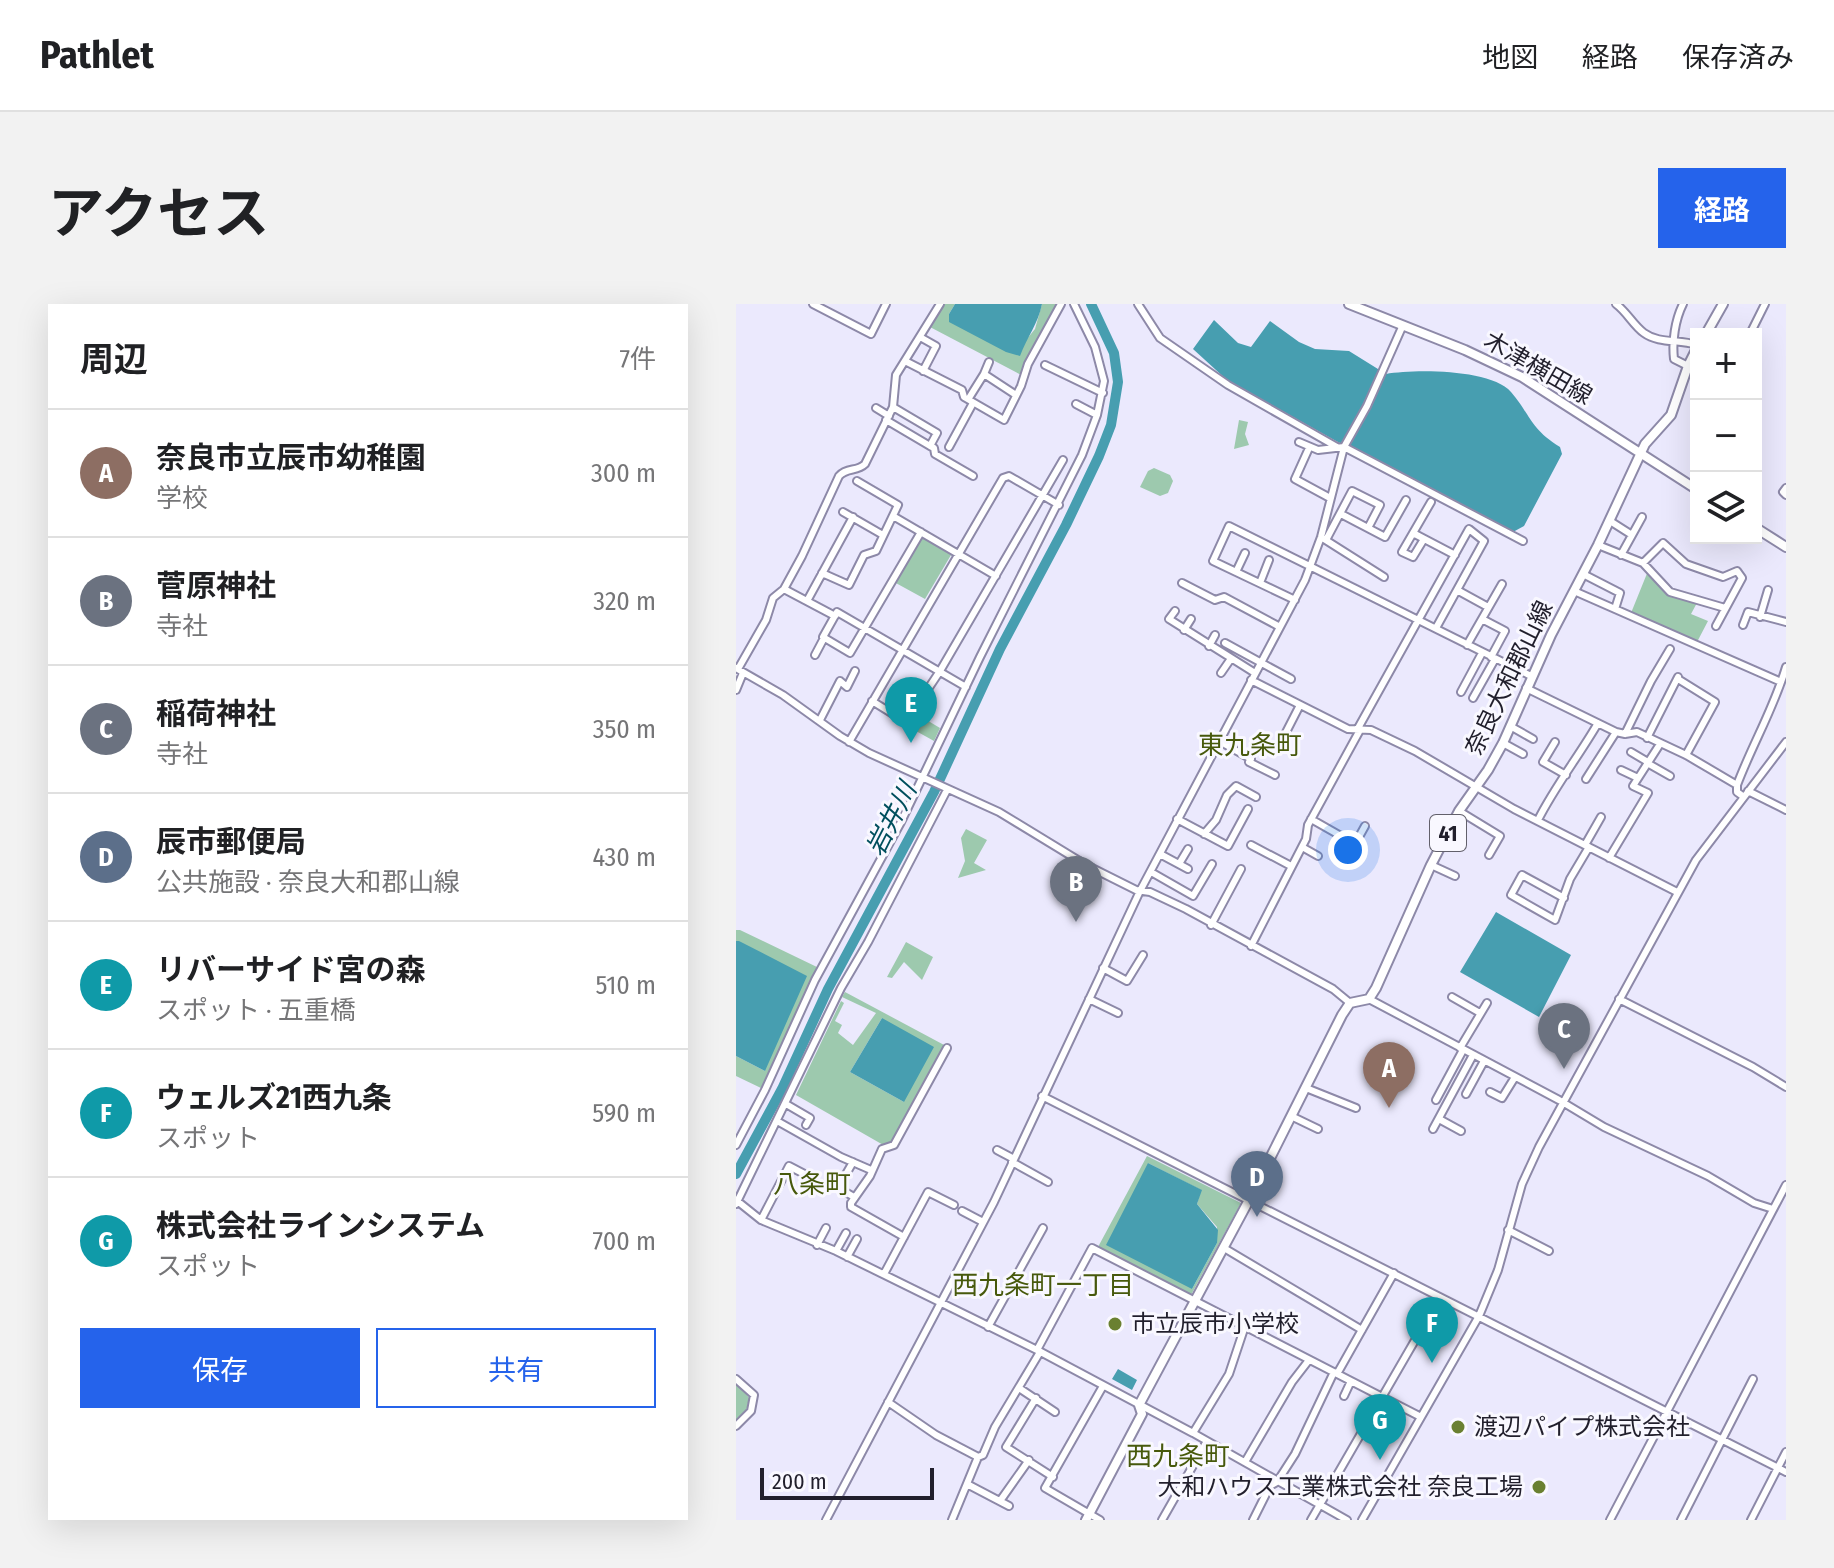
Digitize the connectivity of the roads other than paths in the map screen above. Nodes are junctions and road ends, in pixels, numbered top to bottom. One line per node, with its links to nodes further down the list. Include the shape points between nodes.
1 (810, 304): 2 (street, via 871,334)
2 (886, 304)
3 (940, 304): 15 (street)
4 (1061, 304): 26 (street)
5 (1074, 304): 25 (street, via 1098,357)
6 (1138, 304): 36 (street, via 1160,338 1228,385)
7 (1349, 304): 12 (main road, 木津横田線)
8 (1616, 304): 16 (street, via 1643,333)
9 (1683, 304): 16 (street)
10 (1722, 304): 13 (main road)
11 (1765, 304): 14 (street)
12 (1403, 325): 36 (street); 38 (main road, 木津横田線, via 1522,377)
13 (1709, 328)
14 (1753, 328)
15 (920, 337): 18 (street); 23 (street, via 936,346)
16 (1674, 340): 17 (street); 22 (street, via 1674,359)
17 (1690, 346)
18 (905, 361): 23 (street); 29 (street, via 896,375)
19 (989, 362): 24 (street)
20 (1690, 362): 22 (main road, 奈良大和郡山線 / 41)
21 (1045, 365): 25 (street)
22 (1688, 366): 38 (main road, 奈良大和郡山線 / 41, via 1671,415)
23 (923, 371): 27 (street, via 962,390)
24 (984, 374): 26 (street); 27 (street)
25 (1103, 393): 31 (street)
26 (1016, 395): 27 (street, via 1004,420)
27 (971, 401): 35 (street)
28 (1076, 404): 31 (street)
29 (893, 407): 32 (street); 34 (street, via 937,433)
30 (876, 408): 32 (street)
31 (1097, 415): 51 (street)
32 (888, 418): 34 (street); 84 (street, via 865,464 839,476)
33 (1299, 442): 37 (street)
34 (930, 446): 39 (street)
35 (949, 447)
36 (1340, 447): 37 (street); 48 (street); 66 (street)
37 (1309, 448): 48 (street, via 1295,479)
38 (1640, 453): 44 (main road, 木津横田線); 57 (main road, 奈良大和郡山線 / 41)
39 (935, 454): 41 (street); 42 (street)
40 (1063, 460): 47 (street)
41 (930, 463)
42 (973, 476)
43 (857, 481): 54 (street, via 898,505)
44 (1690, 485)
45 (1786, 488): 46 (street)
46 (1786, 495)
47 (1042, 496): 51 (street); 70 (street, via 1004,477); 79 (street)
48 (1330, 498): 64 (street)
49 (1406, 500): 58 (street, via 1385,537)
50 (1431, 502): 61 (street)
51 (1059, 505): 129 (street)
52 (843, 512): 55 (street)
53 (1341, 514): 58 (street); 58 (street, via 1352,491 1380,505); 64 (street)
54 (893, 516): 60 (street); 62 (street)
55 (853, 517): 62 (street); 77 (street)
56 (1642, 517): 63 (street)
57 (1610, 521): 63 (street); 68 (main road, 奈良大和郡山線 / 41)
58 (1368, 528)
59 (1762, 531): 67 (main road)
60 (921, 532): 70 (street); 102 (street)
61 (1413, 533): 65 (street); 65 (street, via 1402,552 1413,557)
62 (883, 535): 77 (street, via 876,551 864,555 849,585)
63 (1632, 535): 72 (street)
64 (1324, 539): 75 (street); 80 (street)
65 (1424, 539): 71 (street)
66 (1523, 541)
67 (1785, 544)
68 (1598, 545): 72 (street); 78 (main road, 奈良大和郡山線 / 41)
69 (1245, 553): 76 (street)
70 (958, 554): 79 (street); 113 (street)
71 (1455, 555): 85 (street, via 1469,529 1484,541); 97 (street)
72 (1621, 555): 74 (street)
73 (1269, 560): 82 (street)
74 (1643, 563): 91 (street, via 1670,592); 91 (street, via 1663,543 1686,564 1723,577 1737,571 1742,578)
75 (1311, 567): 76 (street, via 1229,526 1213,561); 88 (street); 97 (street)
76 (1236, 572): 82 (street)
77 (822, 573): 89 (street)
78 (1583, 574): 87 (main road, 奈良大和郡山線 / 41); 92 (street, via 1620,593)
79 (996, 576): 123 (street)
80 (1384, 577)
81 (1182, 583): 103 (street, via 1215,600 1224,597)
82 (1260, 583): 88 (street)
83 (1502, 584): 90 (street)
84 (784, 589): 89 (street); 121 (street, via 773,598)
85 (1457, 590): 90 (street); 104 (street)
86 (1768, 590): 95 (street)
87 (1574, 591): 92 (street); 125 (main road, 奈良大和郡山線 / 41)
88 (1295, 600): 103 (street)
89 (807, 601): 94 (street)
90 (1488, 607): 98 (street)
91 (1725, 608): 101 (street)
92 (1615, 609): 128 (street)
93 (1175, 611): 105 (street, via 1169,619)
94 (835, 616): 102 (street, via 837,612); 108 (street)
95 (1760, 617): 99 (street); 100 (street, via 1748,612)
96 (1191, 619): 105 (street)
97 (1419, 619): 104 (street); 139 (street)
98 (1482, 619): 111 (street); 117 (street, via 1505,631)
99 (1786, 622)
100 (1743, 625)
101 (1716, 626)
102 (864, 627): 108 (street, via 850,653); 113 (street)
103 (1280, 627): 119 (street)
104 (1436, 628): 111 (street)
105 (1184, 630): 109 (street)
106 (1205, 630): 109 (street)
107 (1215, 635): 112 (street)
108 (824, 638): 116 (street)
109 (1199, 640): 112 (street)
110 (1225, 643): 119 (street)
111 (1467, 645): 115 (street)
112 (1209, 646): 118 (street)
113 (903, 649): 123 (street); 134 (street)
114 (1670, 649): 141 (street)
115 (1482, 653): 117 (street); 132 (street)
116 (815, 655)
117 (1493, 658): 125 (street); 133 (street)
118 (1230, 660): 124 (street); 126 (street)
119 (1260, 663): 126 (street); 127 (street)
120 (1786, 667): 128 (street)
121 (739, 670): 131 (street); 136 (street)
122 (855, 671): 136 (street, via 847,687 840,681)
123 (940, 671): 129 (street); 134 (street, via 906,722)
124 (1221, 673)
125 (1531, 676): 130 (main road, 奈良大和郡山線 / 41)
126 (1253, 677): 135 (street); 144 (street)
127 (1291, 679)
128 (1781, 682): 164 (street)
129 (966, 687): 163 (street)
130 (1526, 688): 137 (street); 138 (main road, 奈良大和郡山線 / 41)
131 (736, 690)
132 (1461, 692)
133 (1473, 698)
134 (872, 701): 145 (street)
135 (1300, 705): 139 (street); 149 (street)
136 (820, 720): 145 (street)
137 (1598, 723): 140 (street); 159 (street)
138 (1510, 726): 143 (street); 148 (main road, 奈良大和郡山線 / 41)
139 (1358, 730): 165 (street, via 1371,730 1415,751); 176 (street)
140 (1616, 732): 141 (street); 162 (street)
141 (1625, 734): 142 (street, via 1637,732)
142 (1647, 738): 150 (street); 153 (street, via 1678,677 1715,702)
143 (1533, 739)
144 (1219, 741): 158 (street); 175 (street)
145 (849, 742): 163 (street)
146 (1555, 742): 155 (street)
147 (1786, 742): 168 (street)
148 (1503, 743): 152 (street); 165 (main road, 奈良大和郡山線 / 41)
149 (1280, 744)
150 (1660, 744): 153 (street); 156 (street)
151 (1631, 752): 156 (street)
152 (1523, 754)
153 (1686, 755): 164 (street)
154 (1533, 756): 155 (street)
155 (1543, 762): 159 (street)
156 (1648, 763): 160 (street); 161 (street)
157 (1621, 770): 161 (street)
158 (1275, 775)
159 (1566, 775): 177 (street)
160 (1670, 776)
161 (1638, 778): 167 (street, via 1633,786)
162 (1586, 779)
163 (924, 780): 166 (street); 232 (street, via 815,980)
164 (1737, 785): 168 (street, via 1737,792)
165 (1475, 787): 173 (main road, 奈良大和郡山線 / 41); 177 (street)
166 (945, 790): 196 (street, via 999,812); 223 (street)
167 (1648, 793): 169 (street); 187 (street)
168 (1746, 794): 172 (street); 197 (street)
169 (1656, 796)
170 (1256, 797): 179 (street, via 1236,786)
171 (1248, 809): 179 (street, via 1228,846)
172 (1786, 810)
173 (1459, 811): 185 (street, via 1500,836); 190 (main road, 奈良大和郡山線 / 41)
174 (1601, 817): 181 (street)
175 (1177, 819): 179 (street); 184 (street)
176 (1311, 819): 178 (street, via 1355,844); 182 (street)
177 (1538, 820): 181 (street)
178 (1365, 826)
179 (1204, 834)
180 (1251, 845): 191 (street)
181 (1587, 846): 187 (street); 198 (street)
182 (1302, 847): 186 (street); 191 (street)
183 (1188, 849): 188 (street)
184 (1160, 854): 188 (street); 194 (street)
185 (1489, 855)
186 (1318, 856)
187 (1609, 858): 197 (street)
188 (1179, 864): 192 (street)
189 (1212, 864): 194 (street, via 1193,896)
190 (1431, 865): 195 (street); 205 (main road, 奈良大和郡山線 / 41)
191 (1291, 866): 200 (street)
192 (1188, 869)
193 (1241, 869): 199 (street)
194 (1151, 872): 196 (street)
195 (1455, 876)
196 (1140, 891): 199 (street); 202 (street)
197 (1677, 892): 206 (street)
198 (1564, 898): 198 (street, via 1555,920 1511,895 1522,875)
199 (1211, 925): 200 (street)
200 (1251, 946): 207 (street)
201 (1143, 955): 202 (street, via 1127,981)
202 (1103, 968): 204 (street)
203 (1452, 997): 210 (street)
204 (1089, 999): 209 (street); 220 (street)
205 (1369, 999): 207 (main road); 212 (street)
206 (1619, 999): 216 (street); 222 (street)
207 (1350, 1003): 217 (main road)
208 (1487, 1003): 210 (street)
209 (1118, 1013)
210 (1480, 1013): 212 (street)
211 (947, 1048): 236 (street, via 894,1145 882,1149)
212 (1462, 1049): 213 (street); 221 (street)
213 (1473, 1055): 214 (street); 226 (street)
214 (1484, 1061): 215 (street); 219 (street)
215 (1515, 1077): 218 (street, via 1502,1098); 222 (street)
216 (1786, 1087)
217 (1306, 1088): 224 (street); 225 (main road)
218 (1490, 1092)
219 (1466, 1094)
220 (1042, 1096): 234 (street); 243 (street)
221 (1436, 1100)
222 (1563, 1102): 246 (street); 252 (street, via 1530,1165)
223 (786, 1104): 227 (street); 228 (street, via 810,1118)
224 (1356, 1108)
225 (1291, 1116): 229 (street); 243 (main road)
226 (1439, 1119): 230 (street); 231 (street)
227 (777, 1121): 235 (street); 244 (street)
228 (806, 1125)
229 (1318, 1129)
230 (1433, 1129)
231 (1461, 1131)
232 (736, 1145)
233 (997, 1150): 234 (street)
234 (1013, 1160): 238 (street); 249 (street)
235 (853, 1162): 236 (street); 240 (street)
236 (871, 1170): 242 (street)
237 (828, 1182): 240 (street)
238 (1048, 1182)
239 (1786, 1185): 246 (street)
240 (838, 1188): 242 (street)
241 (813, 1189): 248 (street, via 812,1178 789,1166)
242 (854, 1197): 254 (street, via 851,1207)
243 (1249, 1200): 257 (main road); 261 (street)
244 (737, 1201): 248 (street)
245 (954, 1205): 254 (street, via 928,1192)
246 (1773, 1209): 283 (street)
247 (962, 1211): 249 (street)
248 (761, 1220): 256 (street)
249 (983, 1222): 265 (street)
250 (826, 1228): 256 (street)
251 (1043, 1228): 268 (street)
252 (1508, 1230): 259 (street); 266 (street)
253 (846, 1233): 258 (street)
254 (904, 1237): 262 (street)
255 (857, 1239): 260 (street)
256 (817, 1245): 258 (street)
257 (1224, 1248): 264 (main road); 269 (street)
258 (836, 1251): 260 (street)
259 (1549, 1251)
260 (847, 1257): 262 (street)
261 (1394, 1273): 263 (street); 269 (street)
262 (884, 1274): 265 (street)
263 (1440, 1297): 266 (street); 280 (street)
264 (1195, 1299): 267 (street); 270 (street, via 1092,1248); 282 (main road)
265 (939, 1302): 268 (street); 281 (street)
266 (1479, 1316): 283 (street); 285 (street)
267 (1245, 1326): 271 (street); 287 (street, via 1229,1374)
268 (988, 1327): 270 (street)
269 (1362, 1330): 272 (street)
270 (1038, 1351): 276 (street); 277 (street)
271 (1309, 1360): 272 (street); 293 (street)
272 (1335, 1373): 275 (street); 297 (street)
273 (736, 1379): 286 (street, via 754,1395 751,1411)
274 (1753, 1379): 288 (street)
275 (1351, 1381): 278 (street); 280 (street)
276 (1103, 1386): 282 (street); 296 (street)
277 (1019, 1388): 279 (street); 291 (street)
278 (1344, 1396)
279 (1036, 1398): 284 (street); 292 (street, via 1006,1447)
280 (1383, 1398): 285 (street); 301 (street)
281 (888, 1402): 291 (street); 304 (street)
282 (1139, 1405): 287 (street); 302 (main road, via 1142,1414)
283 (1668, 1411): 288 (street); 303 (street)
284 (1055, 1412)
285 (1421, 1417): 311 (street)
286 (736, 1426)
287 (1193, 1433): 289 (street)
288 (1723, 1440): 294 (street); 312 (street)
289 (1207, 1441): 293 (street); 307 (street)
290 (1786, 1452): 294 (street)
291 (978, 1457): 298 (street)
292 (1029, 1460): 296 (street); 299 (street)
293 (1245, 1462): 297 (street)
294 (1778, 1468): 295 (street); 313 (street)
295 (1786, 1472)
296 (1053, 1477): 302 (street, via 1045,1488)
297 (1277, 1482): 301 (street); 308 (street)
298 (967, 1484): 299 (street); 305 (street)
299 (1000, 1501): 300 (street)
300 (1009, 1506)
301 (1320, 1506): 309 (street); 310 (street)
302 (1088, 1517): 306 (street)
303 (1612, 1519)
304 (826, 1520)
305 (952, 1520)
306 (1100, 1520)
307 (1162, 1520)
308 (1253, 1520)
309 (1311, 1520)
310 (1347, 1520)
311 (1362, 1520)
312 (1681, 1520)
313 (1751, 1520)

